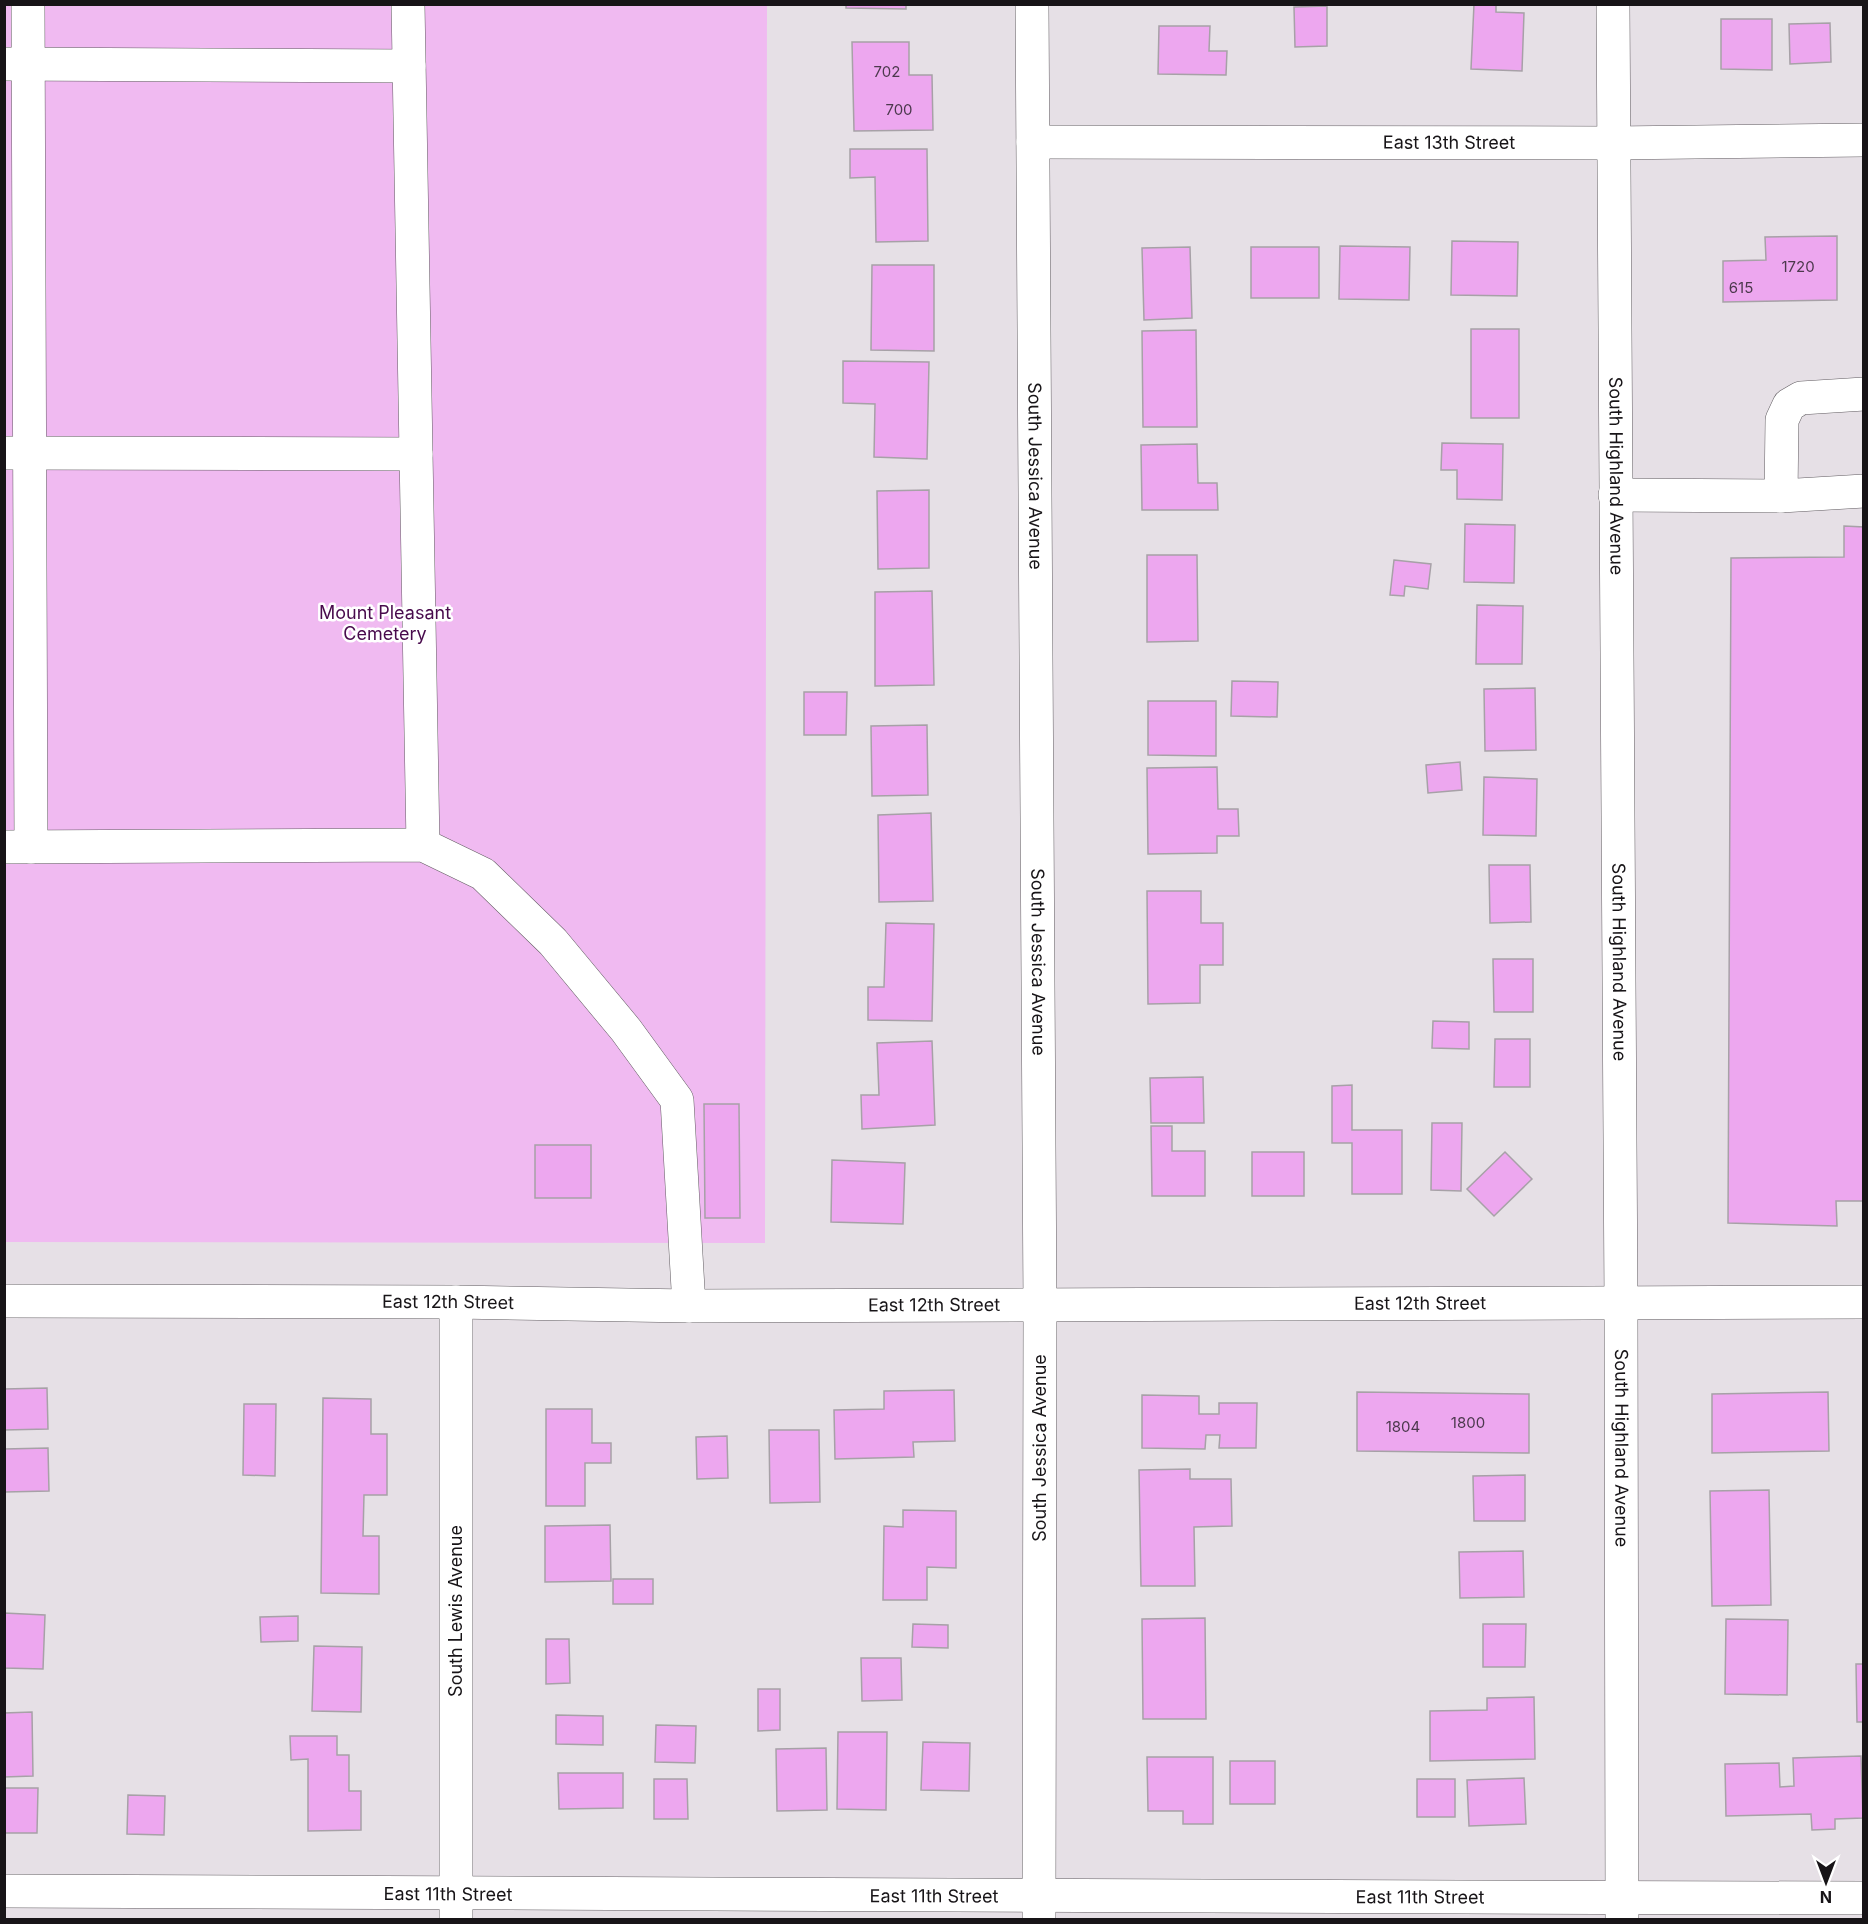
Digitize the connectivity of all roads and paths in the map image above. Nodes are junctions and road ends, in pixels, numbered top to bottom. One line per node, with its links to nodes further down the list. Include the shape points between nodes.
1 (28, 4): 5 (street)
2 (408, 4): 6 (street)
3 (1032, 4): 8 (street, South Jessica Avenue)
4 (1613, 4): 9 (street, South Highland Avenue)
5 (17, 64): 6 (street); 11 (street)
6 (409, 66): 12 (street)
7 (1863, 140): 9 (street, East 13th Street)
8 (1033, 142): 9 (street, East 13th Street); 23 (street, South Jessica Avenue)
9 (1613, 143): 14 (street, South Highland Avenue)
10 (1863, 394): 15 (street, via 1801,398 1789,405 1782,420)
11 (17, 453): 12 (street); 17 (street)
12 (416, 454): 16 (street)
13 (1863, 491): 15 (street)
14 (1615, 495): 15 (street); 20 (street, South Highland Avenue)
15 (1781, 496)
16 (423, 845): 17 (street); 22 (street, via 483,874 553,942 626,1030 676,1100)
17 (18, 847)
18 (4, 1301): 19 (street, East 12th Street)
19 (456, 1302): 22 (street, East 12th Street); 26 (street, South Lewis Avenue)
20 (1621, 1302): 21 (street, East 12th Street); 23 (street, East 12th Street); 29 (street, South Highland Avenue)
21 (1863, 1302)
22 (689, 1306): 23 (street, East 12th Street)
23 (1040, 1306): 27 (street, South Jessica Avenue)
24 (4, 1891): 26 (street, East 11th Street)
25 (1863, 1898): 29 (street, East 11th Street)
26 (456, 1907): 27 (street, East 11th Street)
27 (1039, 1908): 28 (street, East 11th Street)
28 (1332, 1909): 29 (street, East 11th Street)
29 (1622, 1909)

